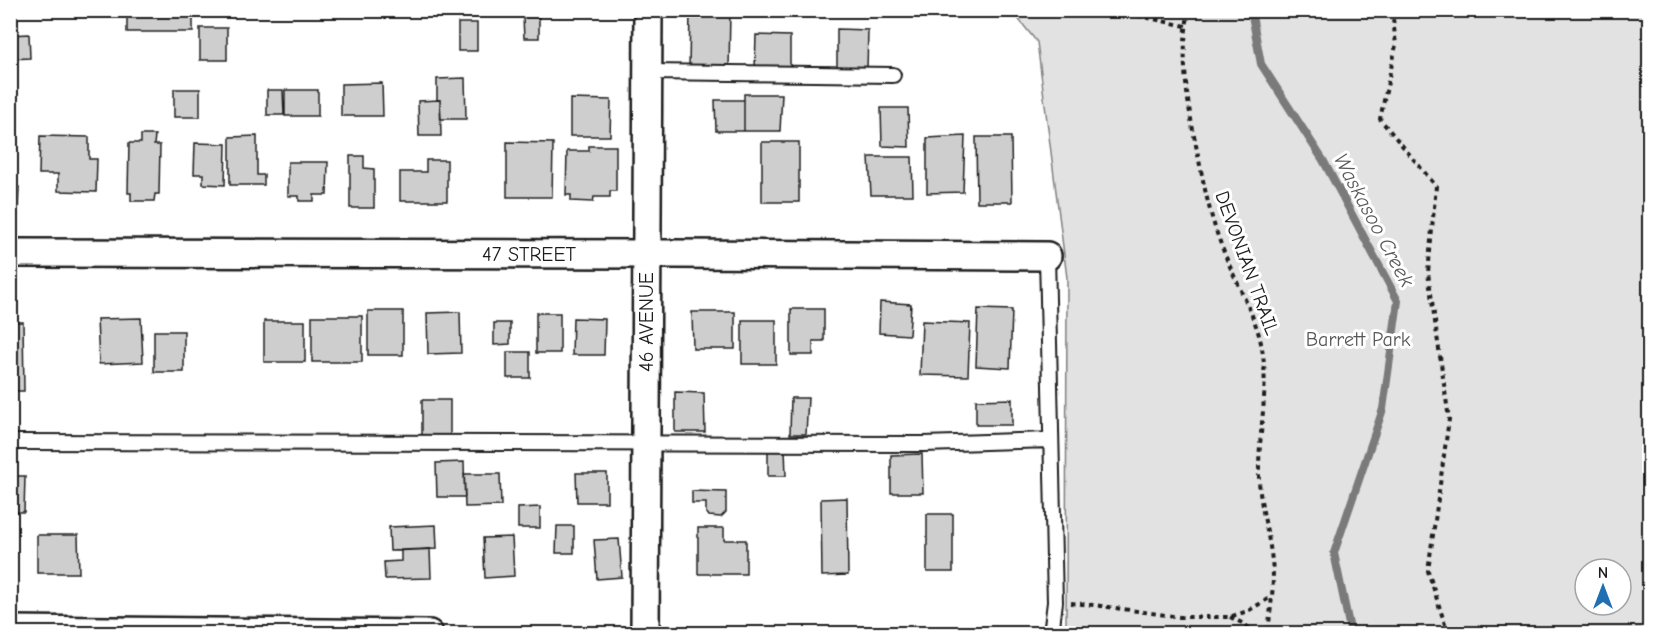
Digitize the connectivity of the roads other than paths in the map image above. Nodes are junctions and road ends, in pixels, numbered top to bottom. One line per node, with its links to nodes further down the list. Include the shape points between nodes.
1 (648, 10): 2 (street, 46 AVENUE)
2 (648, 72): 3 (lane); 5 (street, 46 AVENUE)
3 (893, 75)
4 (10, 253): 5 (street, 47 STREET)
5 (646, 254): 6 (street, 47 STREET); 9 (street, 46 AVENUE)
6 (1047, 256): 7 (lane)
7 (1051, 440): 9 (lane); 13 (lane, via 1055,602)
8 (10, 442): 9 (lane)
9 (646, 444): 12 (street, 46 AVENUE)
10 (10, 630): 11 (street)
11 (429, 633)
12 (645, 633)
13 (1052, 633)

